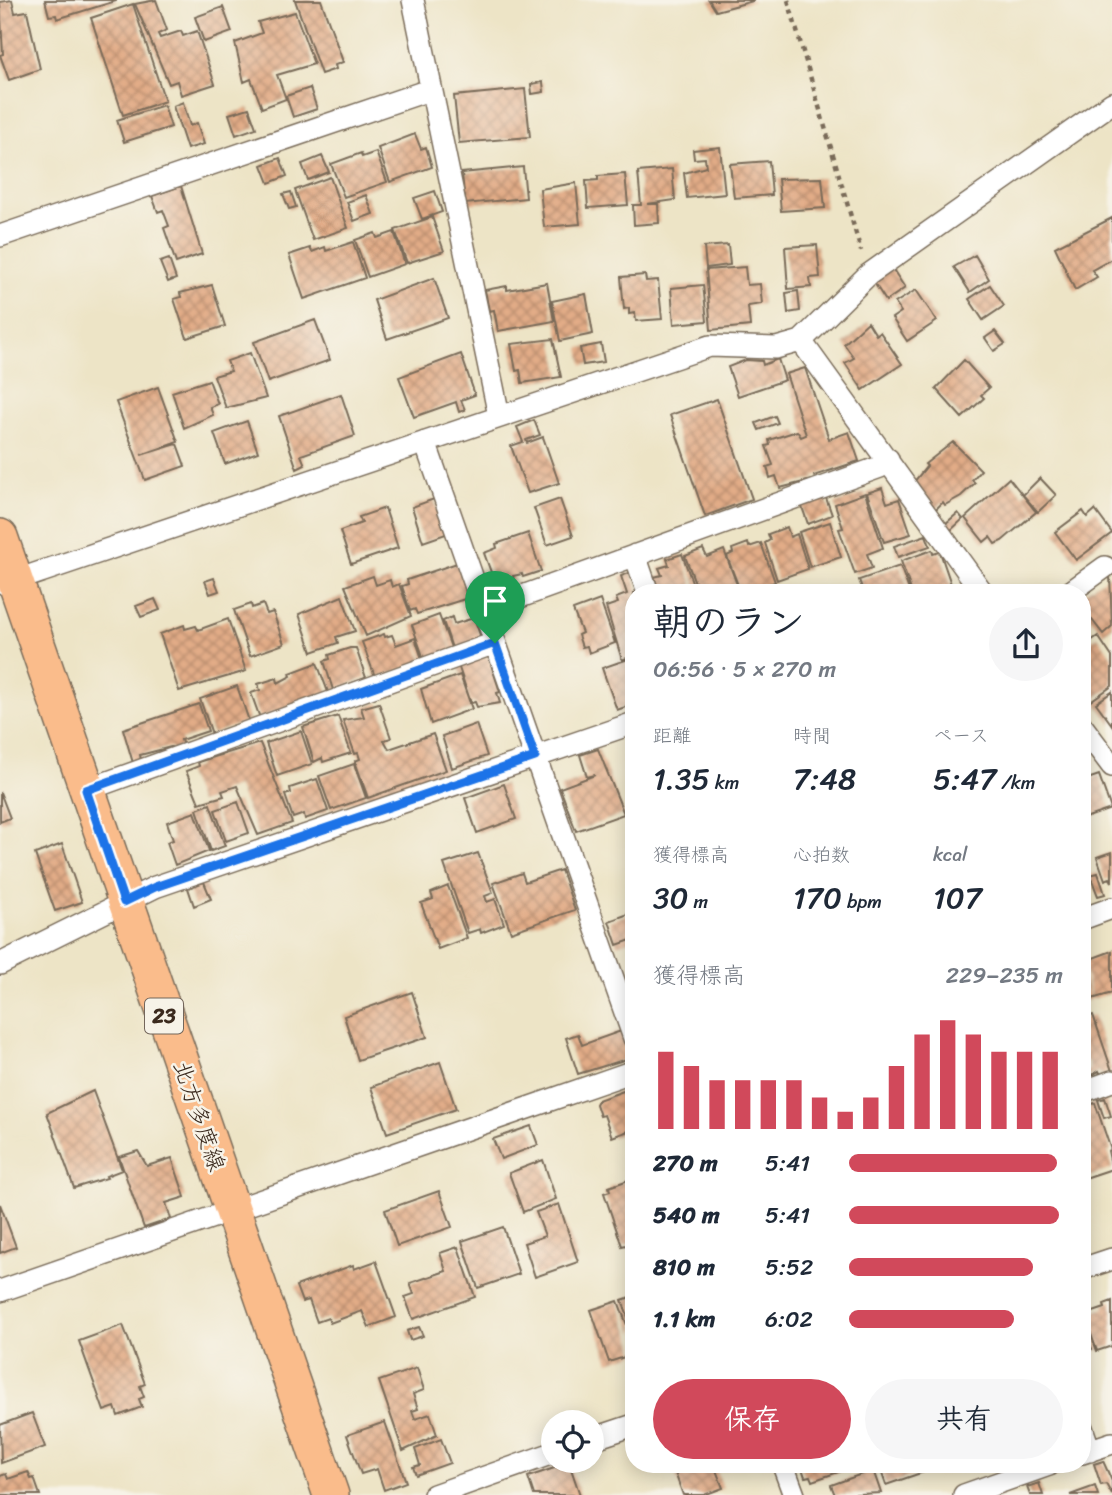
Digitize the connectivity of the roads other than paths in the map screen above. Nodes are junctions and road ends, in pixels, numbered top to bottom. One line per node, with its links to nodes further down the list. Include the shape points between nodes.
1 (413, 0): 2 (street)
2 (429, 90): 4 (street); 6 (street)
3 (1112, 103): 5 (street, via 868,275)
4 (0, 236)
5 (802, 341): 6 (street, via 776,348 710,346); 8 (street)
6 (499, 415): 7 (street)
7 (425, 442): 12 (street); 16 (street)
8 (888, 459): 10 (street, via 880,467); 14 (street)
9 (0, 537): 12 (main road, 北方多度線 / 23)
10 (635, 555): 13 (street); 16 (street)
11 (1105, 567): 15 (street)
12 (8, 583): 22 (main road, 北方多度線 / 23)
13 (645, 584)
14 (977, 584)
15 (1081, 584)
16 (484, 610): 17 (street)
17 (495, 643): 20 (street); 22 (street)
18 (625, 726): 20 (street)
19 (1091, 743): 21 (street)
20 (535, 757): 23 (street, via 338,822); 27 (street)
21 (1112, 766)
22 (86, 790): 23 (main road, 北方多度線 / 23)
23 (124, 902): 26 (street); 31 (main road, 北方多度線 / 23)
24 (1112, 908): 25 (street)
25 (1091, 916)
26 (0, 964)
27 (625, 1012)
28 (625, 1075): 31 (street)
29 (1112, 1082): 30 (street)
30 (1091, 1090)
31 (232, 1211): 34 (street); 42 (main road, 北方多度線 / 23)
32 (1112, 1259): 33 (street)
33 (1091, 1266)
34 (0, 1291)
35 (625, 1428): 36 (street)
36 (604, 1436)
37 (1112, 1443): 38 (street)
38 (1091, 1450)
39 (541, 1457): 43 (street)
40 (786, 1473): 44 (street)
41 (1026, 1473): 45 (street)
42 (331, 1495)
43 (434, 1495)
44 (794, 1495)
45 (964, 1495)

